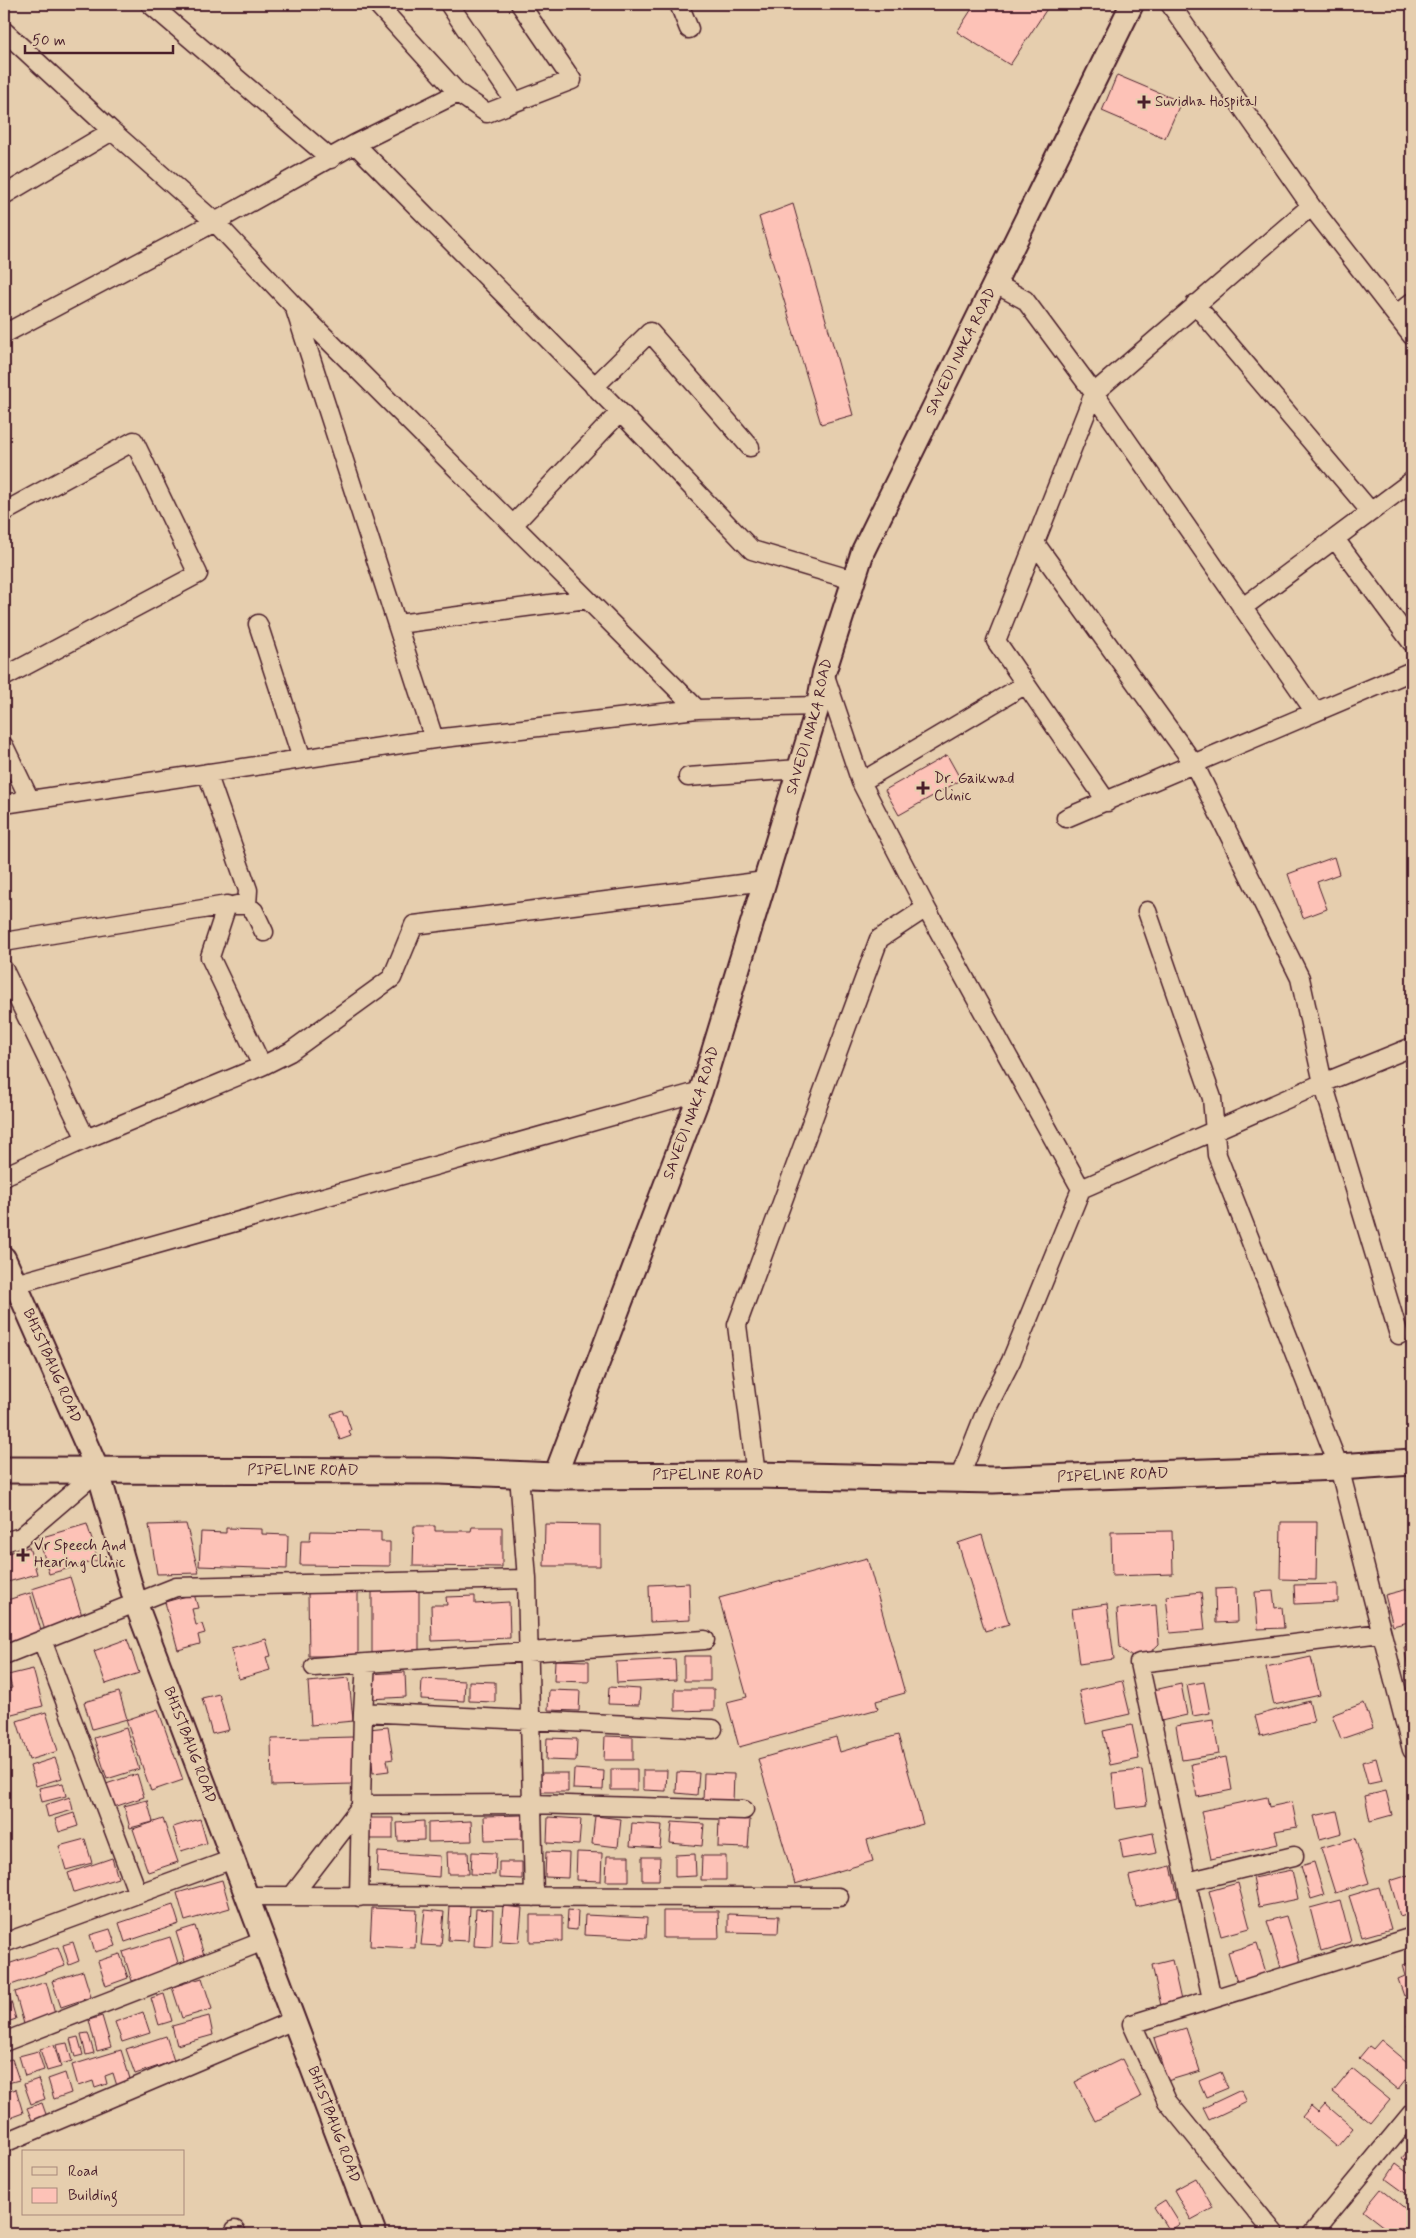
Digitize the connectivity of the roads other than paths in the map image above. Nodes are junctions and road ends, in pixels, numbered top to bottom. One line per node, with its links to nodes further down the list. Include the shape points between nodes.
1 (150, 4): 14 (street)
2 (377, 4): 10 (street)
3 (449, 4): 11 (street)
4 (520, 4): 11 (street, via 572,80)
5 (679, 4): 8 (street)
6 (1132, 4): 18 (street, SAVEDI NAKA ROAD)
7 (1170, 4): 16 (street)
8 (689, 29)
9 (4, 31): 12 (street)
10 (458, 93): 11 (street, via 487,113); 13 (street)
11 (515, 102)
12 (112, 132): 15 (street); 17 (street)
13 (355, 144): 14 (street); 25 (street)
14 (331, 159): 17 (street)
15 (4, 194)
16 (1311, 206): 20 (street); 22 (street)
17 (215, 222): 21 (street); 23 (street)
18 (994, 284): 26 (street, via 1025,300); 35 (street, SAVEDI NAKA ROAD, via 863,551)
19 (1412, 302): 22 (street)
20 (1195, 304): 26 (street); 31 (street)
21 (293, 305): 32 (street); 39 (street)
22 (1396, 315): 24 (street)
23 (4, 334)
24 (1412, 336)
25 (594, 387): 27 (street); 28 (street, via 650,332)
26 (1094, 393): 34 (street); 37 (street)
27 (620, 412): 32 (street); 35 (street, via 752,550)
28 (750, 447)
29 (1412, 481): 31 (street)
30 (4, 512): 43 (street, via 134,441 198,574)
31 (1371, 512): 33 (street)
32 (513, 525): 36 (street)
33 (1335, 539): 37 (street); 40 (street)
34 (1035, 543): 44 (street, via 996,641); 51 (street)
35 (853, 580): 42 (street, SAVEDI NAKA ROAD)
36 (587, 599): 39 (street); 46 (street)
37 (1242, 608): 47 (street)
38 (258, 624): 50 (street)
39 (398, 624): 48 (street)
40 (1412, 643)
41 (1412, 671): 47 (street)
42 (824, 673): 45 (street, SAVEDI NAKA ROAD); 55 (street)
43 (4, 677)
44 (1026, 684): 55 (street); 57 (street)
45 (818, 706): 46 (street); 52 (street, SAVEDI NAKA ROAD)
46 (697, 709): 48 (street)
47 (1315, 712): 51 (street)
48 (434, 739): 50 (street)
49 (4, 746): 56 (street)
50 (302, 759): 53 (street)
51 (1194, 764): 57 (street); 70 (street, via 1300,978)
52 (799, 769): 54 (street); 60 (street, SAVEDI NAKA ROAD)
53 (207, 773): 56 (street); 61 (street, via 248,890)
54 (688, 778)
55 (860, 782): 63 (street)
56 (30, 800): 58 (street)
57 (1107, 802): 59 (street)
58 (4, 804)
59 (1066, 818)
60 (765, 881): 69 (street, via 414,925 392,978 290,1052); 71 (street, SAVEDI NAKA ROAD)
61 (247, 904): 62 (street); 65 (street)
62 (227, 905): 66 (street); 69 (street, via 210,957)
63 (926, 908): 75 (street); 83 (street, via 879,939 737,1325)
64 (1148, 911): 72 (street, via 1212,1098)
65 (264, 932)
66 (4, 942)
67 (4, 970): 73 (street)
68 (1412, 1047): 70 (street)
69 (262, 1066): 73 (street)
70 (1323, 1083): 72 (street); 78 (street)
71 (701, 1091): 77 (street); 85 (street, SAVEDI NAKA ROAD)
72 (1216, 1129): 75 (street); 80 (street, via 1217,1155)
73 (86, 1139): 74 (street)
74 (4, 1176)
75 (1081, 1189): 86 (street)
76 (4, 1258): 77 (street, BHISTBAUG ROAD)
77 (16, 1284): 82 (street, BHISTBAUG ROAD)
78 (1399, 1335)
79 (1412, 1462): 80 (main road, PIPELINE ROAD)
80 (1339, 1468): 86 (main road, PIPELINE ROAD); 90 (street)
81 (4, 1470): 82 (main road, PIPELINE ROAD)
82 (98, 1471): 84 (main road, PIPELINE ROAD, via 440,1471); 87 (street, via 21,1537); 89 (street, BHISTBAUG ROAD)
83 (756, 1474): 85 (main road, PIPELINE ROAD); 86 (main road, PIPELINE ROAD)
84 (519, 1475): 85 (main road, PIPELINE ROAD); 88 (street)
85 (555, 1476)
86 (959, 1479)
87 (4, 1542)
88 (528, 1578): 89 (street, via 176,1587); 93 (street)
89 (136, 1604): 91 (street); 105 (street, BHISTBAUG ROAD)
90 (1381, 1633): 100 (street); 106 (street, via 1139,1663)
91 (42, 1640): 94 (street); 107 (street)
92 (705, 1640): 93 (street)
93 (529, 1653): 95 (street); 98 (street)
94 (4, 1655)
95 (366, 1663): 96 (street); 97 (street)
96 (314, 1667)
97 (363, 1712): 98 (street); 102 (street)
98 (530, 1720): 99 (street); 101 (street)
99 (713, 1729)
100 (1412, 1750)
101 (532, 1804): 102 (street); 103 (street); 111 (street)
102 (362, 1805): 109 (street); 110 (street)
103 (744, 1810)
104 (1294, 1856): 106 (street)
105 (233, 1859): 107 (street); 108 (street, BHISTBAUG ROAD)
106 (1187, 1882): 116 (street)
107 (138, 1894): 115 (street)
108 (247, 1896): 109 (street); 114 (street, BHISTBAUG ROAD)
109 (292, 1896): 110 (street)
110 (359, 1897): 111 (street)
111 (534, 1897): 112 (street)
112 (839, 1897)
113 (1412, 1937): 116 (street)
114 (264, 1941): 117 (street, BHISTBAUG ROAD); 118 (street)
115 (4, 1943)
116 (1212, 1999): 122 (street, via 1132,2024 1167,2101)
117 (294, 2020): 120 (street); 121 (street, BHISTBAUG ROAD)
118 (4, 2042)
119 (1412, 2113): 123 (street)
120 (4, 2143)
121 (375, 2234)
122 (1275, 2234)
123 (1312, 2234)

